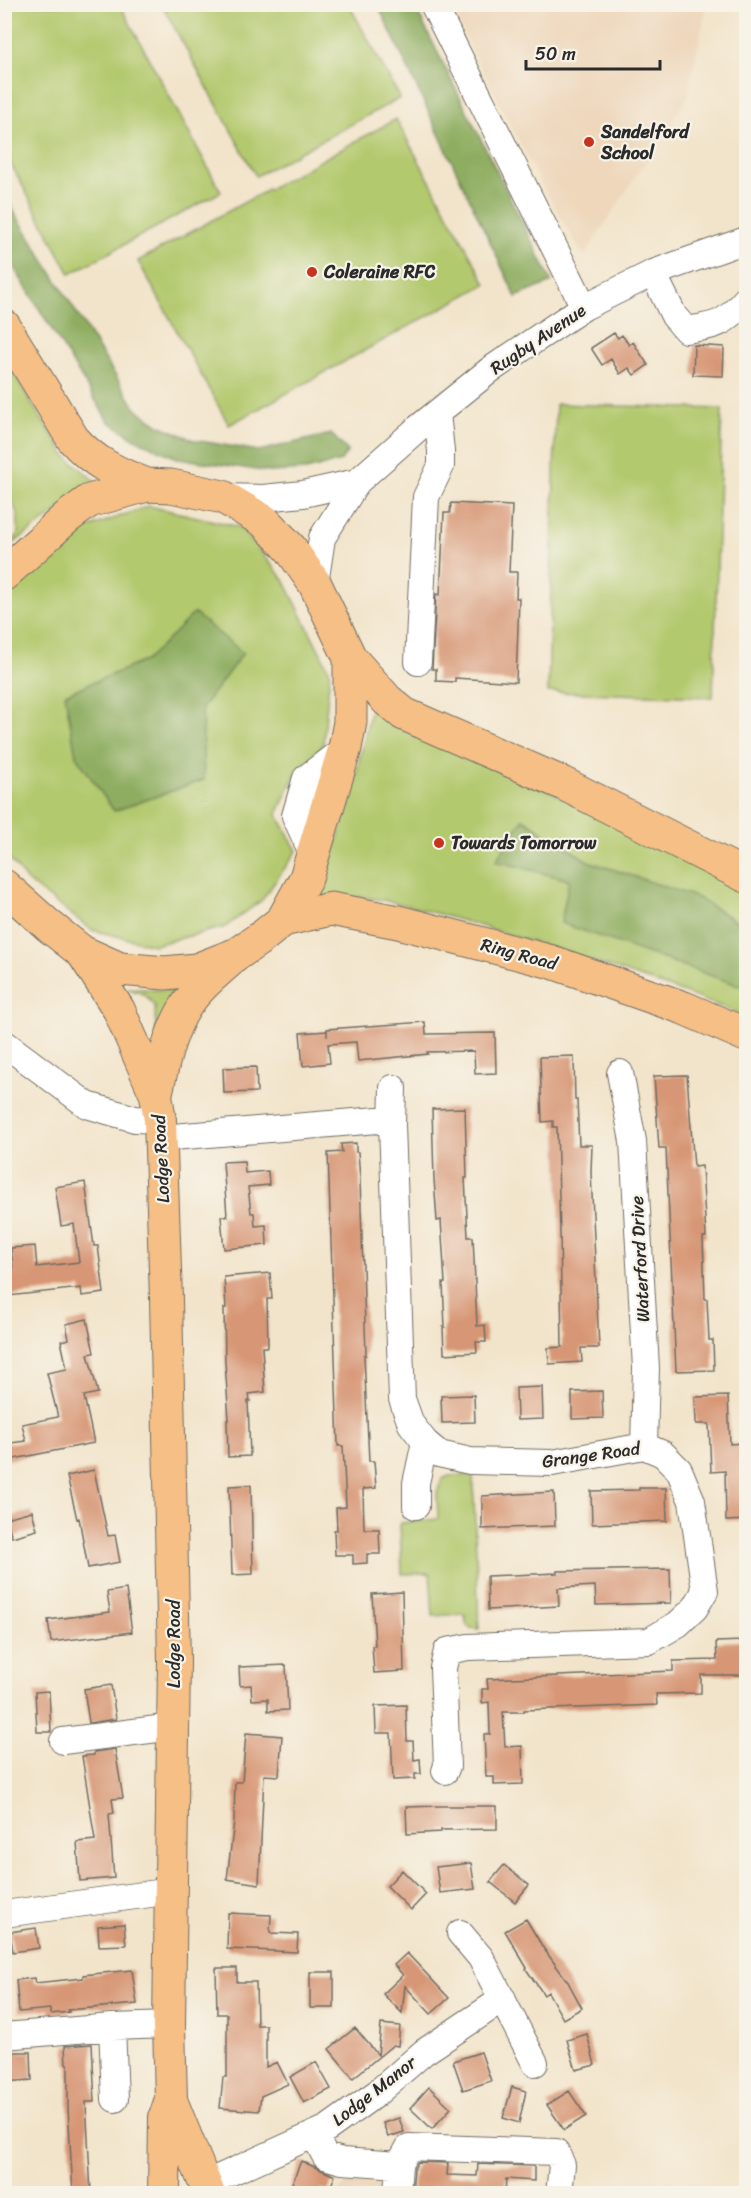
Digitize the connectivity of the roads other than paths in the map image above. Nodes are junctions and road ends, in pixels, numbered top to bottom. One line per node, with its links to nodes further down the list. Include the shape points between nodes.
1 (433, 4): 5 (street)
2 (747, 240): 3 (street, Rugby Avenue)
3 (653, 273): 4 (street, via 674,316 686,330 718,326); 5 (street, Rugby Avenue)
4 (747, 299)
5 (584, 307): 7 (street, Rugby Avenue, via 490,370)
6 (4, 326): 9 (highway, via 73,439 99,464)
7 (437, 413): 8 (street, Rugby Avenue); 14 (street, via 441,466 426,497)
8 (357, 482): 10 (street, Rugby Avenue, via 303,494); 12 (street, Rugby Avenue, via 322,538)
9 (147, 485): 10 (highway); 11 (highway, via 89,501)
10 (223, 497): 12 (highway, via 264,521 290,548)
11 (4, 574)
12 (315, 584): 13 (highway)
13 (350, 658): 15 (highway, via 404,714 562,783); 17 (highway, via 350,722 345,748 306,878)
14 (418, 662)
15 (747, 876)
16 (4, 886): 18 (highway)
17 (283, 920): 19 (highway); 20 (highway, Ring Road, via 331,909 409,925 552,962 684,1008)
18 (82, 952): 19 (highway, via 120,969 165,973 196,970); 24 (main road, Lodge Road, via 116,1005)
19 (237, 954): 24 (main road, Lodge Road, via 186,1006 174,1030 165,1056)
20 (747, 1035)
21 (4, 1042): 24 (street, via 87,1105 135,1119)
22 (620, 1073): 27 (street, Waterford Drive, via 633,1141 646,1368)
23 (393, 1088): 25 (street, Grange Road)
24 (159, 1117): 25 (street, via 378,1120); 29 (main road, Lodge Road)
25 (392, 1125): 26 (street, Grange Road, via 402,1399 411,1424)
26 (425, 1442): 27 (street, Grange Road, via 439,1454 470,1461 540,1463); 28 (street, via 416,1483)
27 (644, 1446): 31 (street, Grange Road, via 663,1454 679,1470 692,1501 705,1591 695,1608 678,1624 649,1641 468,1647 446,1641)
28 (416, 1506)
29 (173, 1727): 30 (street); 32 (main road, Lodge Road)
30 (63, 1741)
31 (445, 1771)
32 (172, 1891): 33 (street); 36 (main road, Lodge Road)
33 (4, 1914)
34 (460, 1932): 35 (street, via 482,1958)
35 (503, 1999): 39 (street); 42 (street, Lodge Manor, via 424,2052 377,2093)
36 (169, 2025): 37 (street); 41 (main road, Lodge Road)
37 (112, 2027): 38 (street); 40 (street)
38 (4, 2036)
39 (535, 2063)
40 (115, 2099)
41 (171, 2099): 44 (main road); 45 (main road, Lodge Road, via 165,2117)
42 (314, 2134): 43 (street, via 325,2156); 44 (street, Lodge Manor)
43 (399, 2165): 46 (street); 47 (street, via 409,2147 556,2152 561,2165)
44 (201, 2190)
45 (164, 2193)
46 (397, 2193)
47 (560, 2193)

